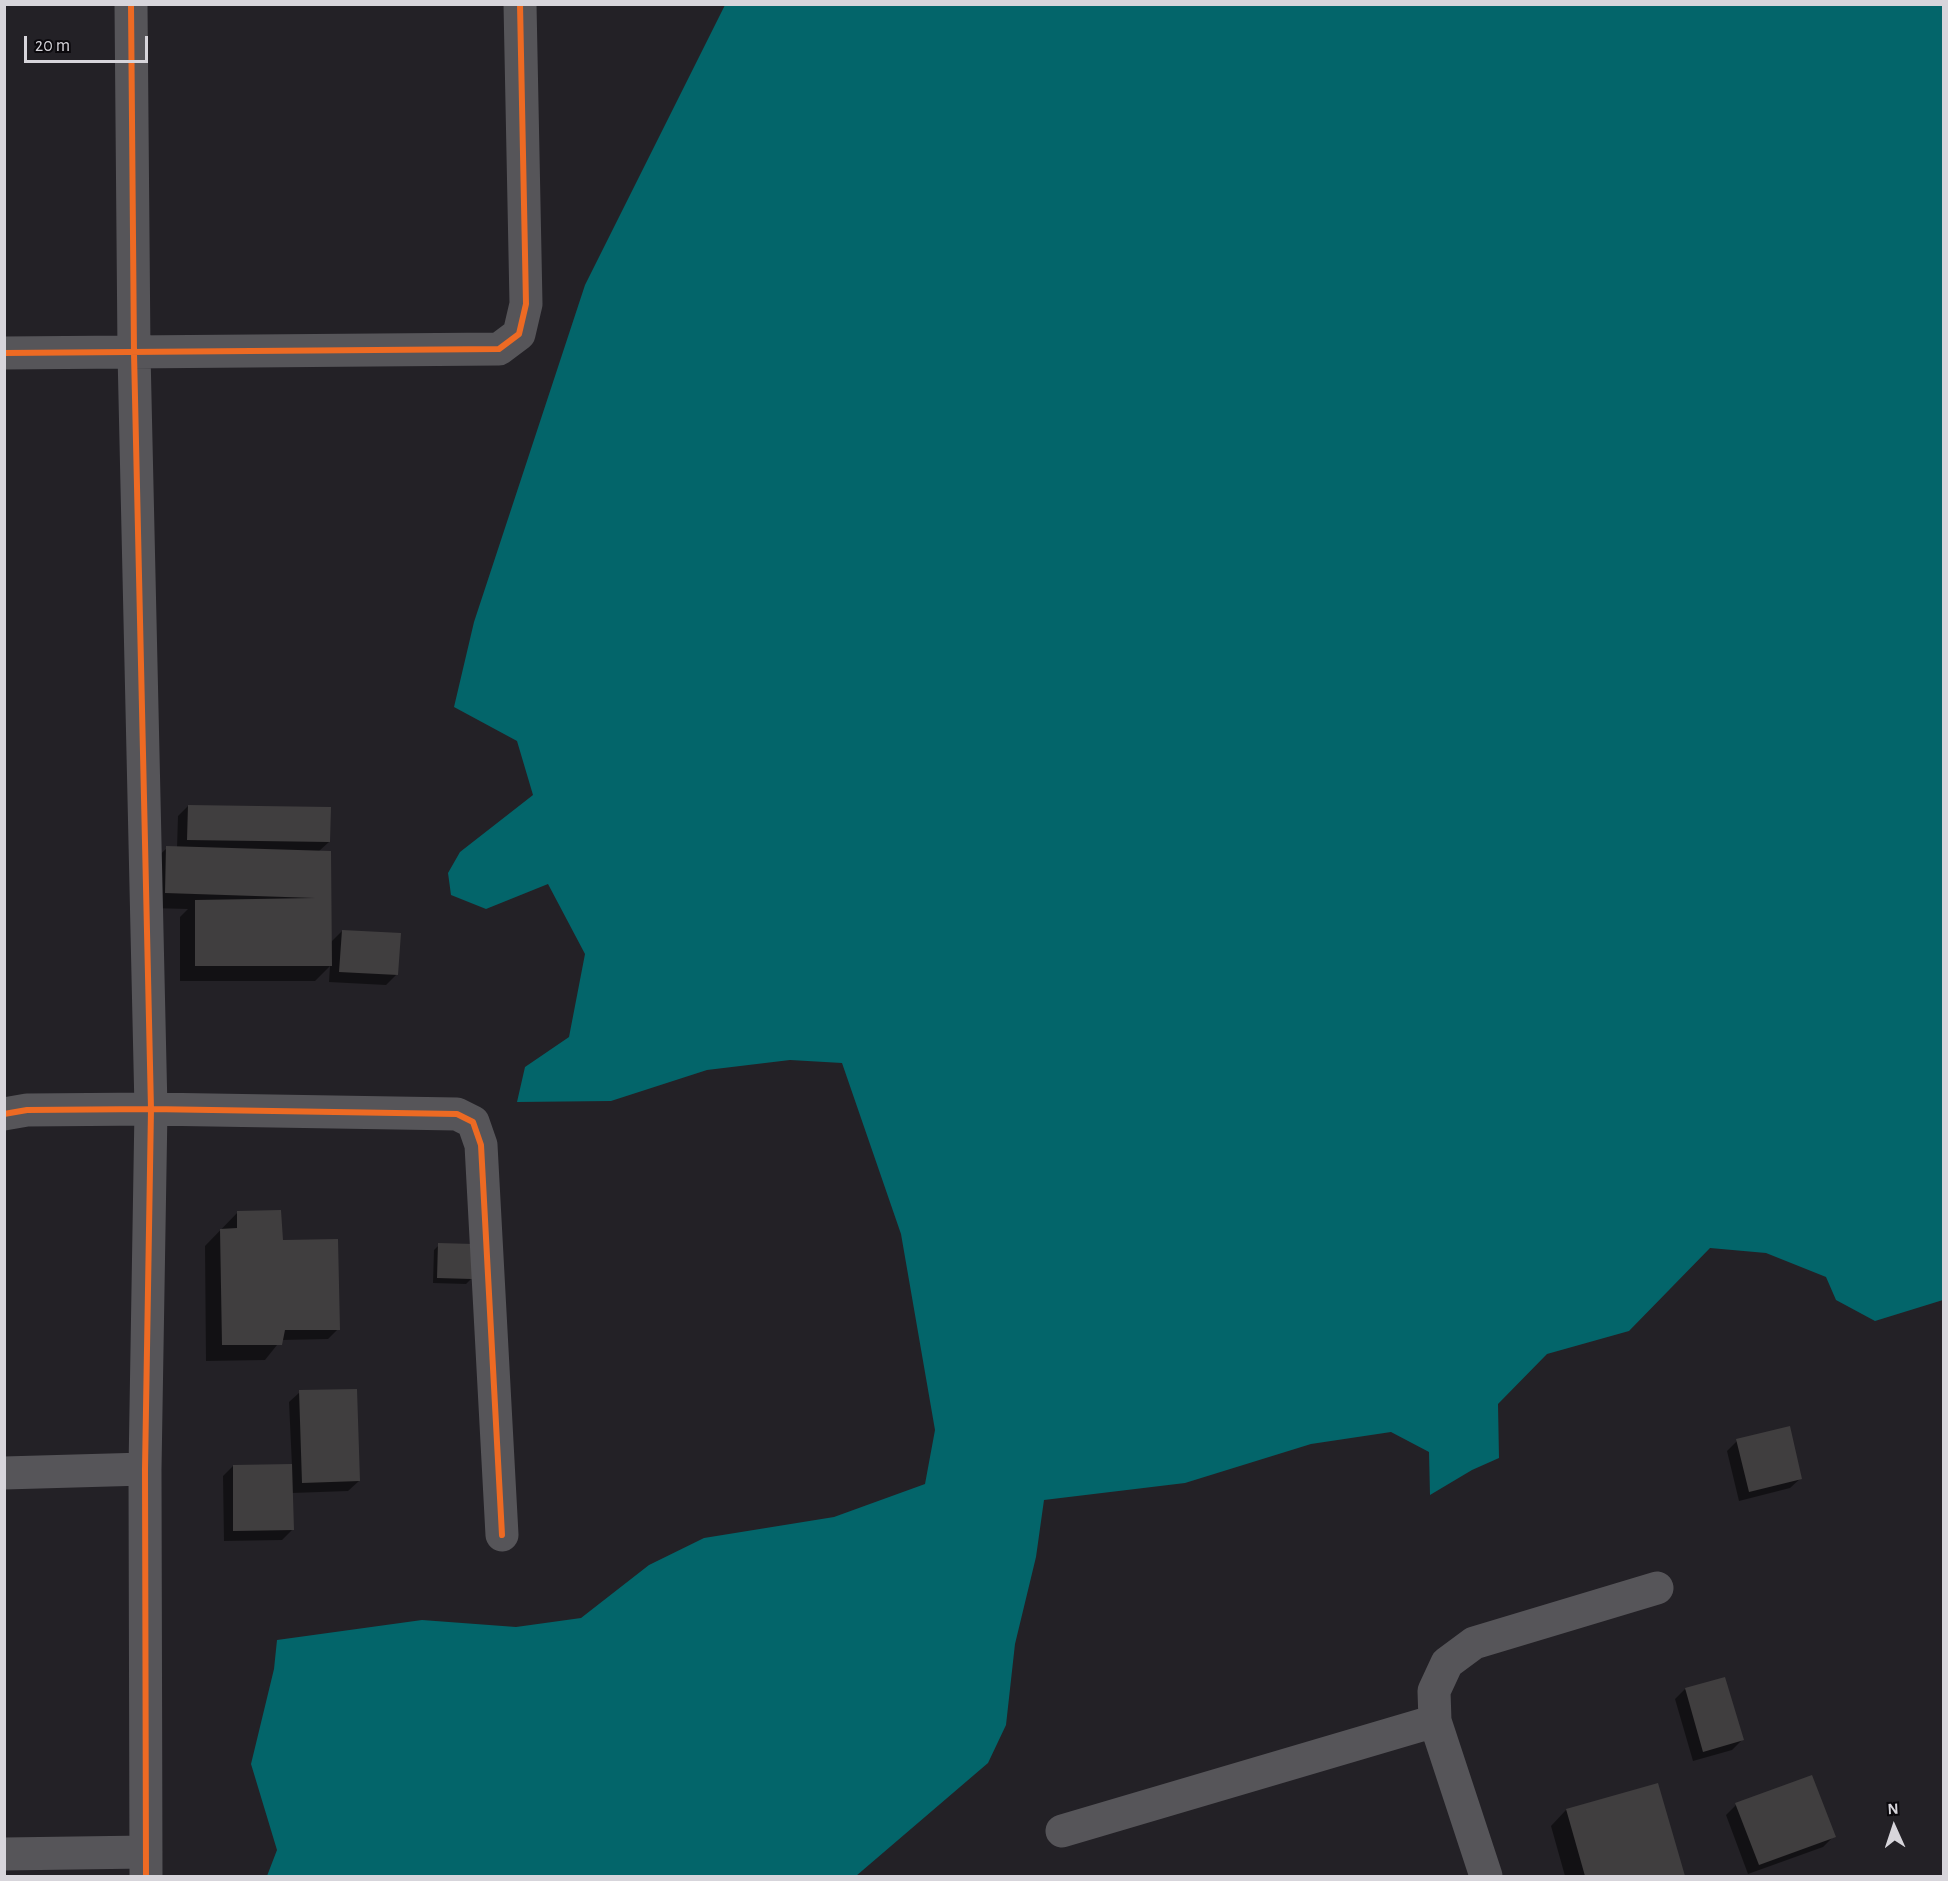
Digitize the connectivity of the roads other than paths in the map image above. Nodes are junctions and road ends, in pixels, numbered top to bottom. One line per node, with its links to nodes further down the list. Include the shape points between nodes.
1 (131, 4): 4 (street)
2 (520, 4): 4 (street, via 526,304 519,334 499,349)
3 (4, 353): 4 (street)
4 (134, 353): 5 (street)
5 (151, 1109): 6 (street, via 27,1110); 7 (street); 9 (street, via 457,1114 473,1122 481,1145)
6 (4, 1114)
7 (146, 1469): 8 (street); 14 (street)
8 (4, 1473)
9 (502, 1535)
10 (1657, 1588): 11 (street, via 1474,1643 1447,1663 1434,1691)
11 (1434, 1721): 12 (street); 15 (street)
12 (1062, 1831)
13 (4, 1854): 14 (street)
14 (146, 1864)
15 (1485, 1876)

